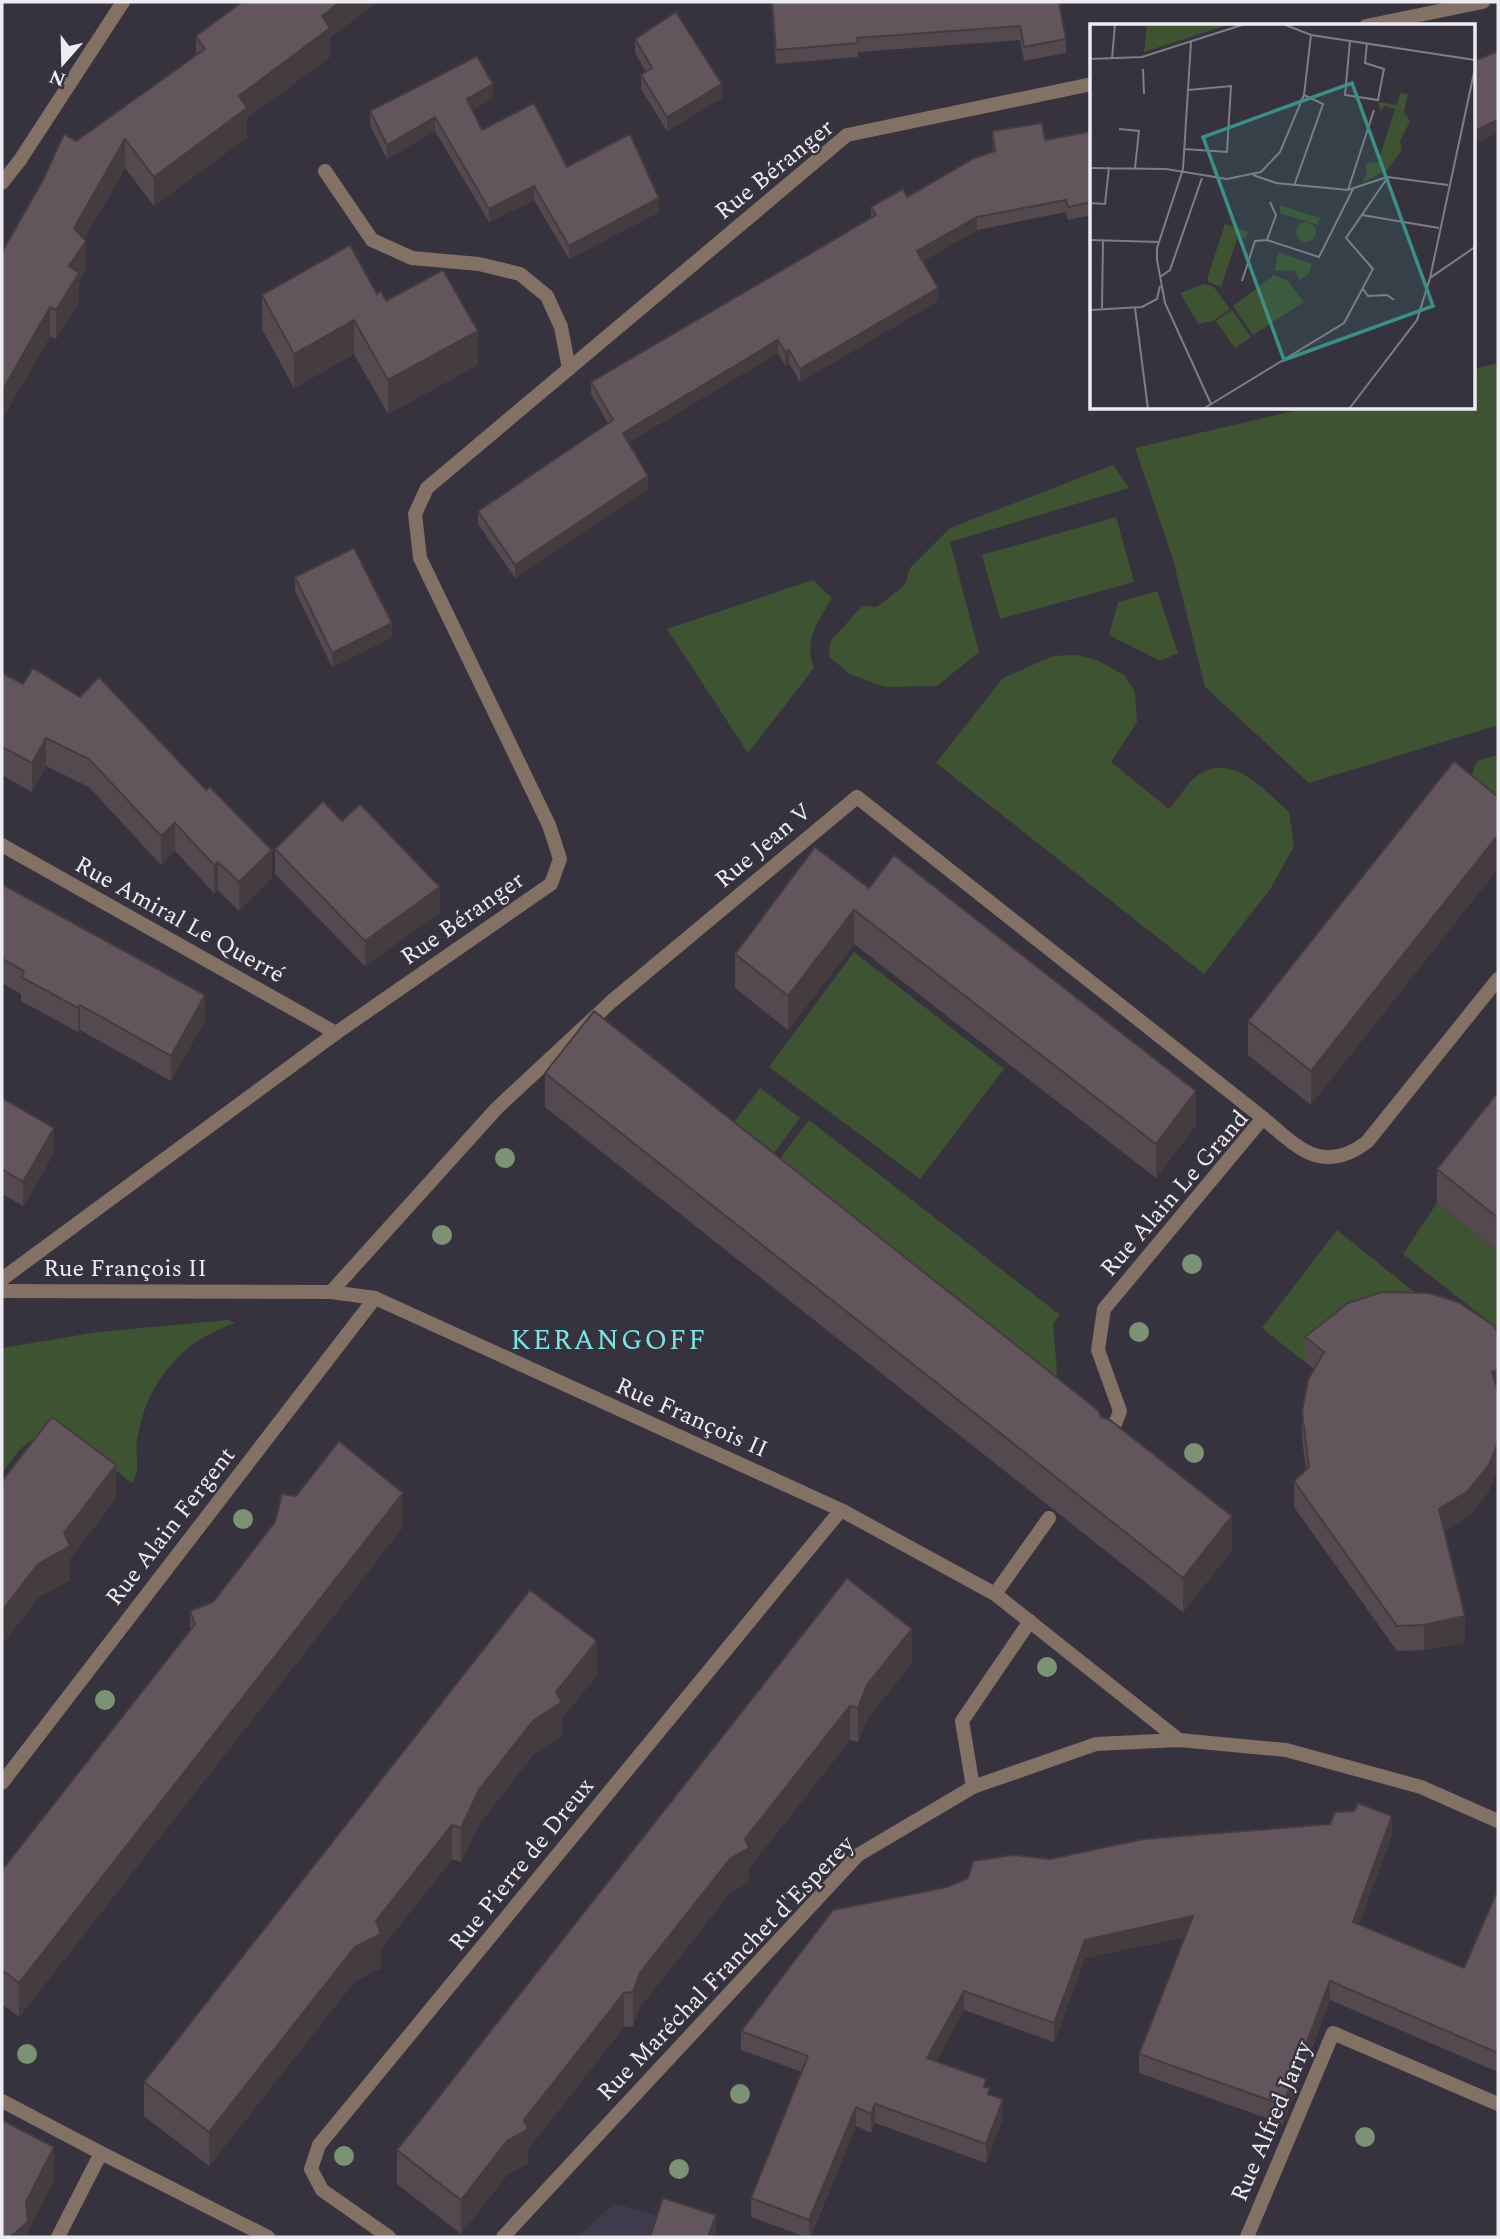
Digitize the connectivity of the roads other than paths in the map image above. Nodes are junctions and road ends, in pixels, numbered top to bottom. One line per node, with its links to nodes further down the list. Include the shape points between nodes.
1 (123, 2): 6 (street)
2 (1483, 2): 3 (street)
3 (1376, 24)
4 (1090, 84): 7 (street, Rue Béranger, via 847,135)
5 (326, 171): 7 (street, via 372,240 412,258 479,264 520,274 547,296 561,327)
6 (2, 183)
7 (569, 369): 10 (street, Rue Béranger, via 427,488 415,514 420,558 549,825 560,859 551,884)
8 (2, 845): 10 (street, Rue Amiral Le Querré)
9 (1498, 979): 11 (street, Rue Alain Le Grand, via 1367,1142 1350,1155 1325,1160 1295,1145)
10 (336, 1033): 12 (street, Rue Béranger)
11 (1263, 1118): 14 (street, Rue Jean V, via 857,797 612,1001 507,1099); 16 (street, Rue Alain Le Grand, via 1104,1309 1098,1350 1120,1411)
12 (2, 1279)
13 (2, 1290): 14 (street, Rue François II)
14 (331, 1292): 15 (street, Rue François II)
15 (375, 1298): 17 (street, Rue François II); 22 (street, Rue Alain Fergent)
16 (1108, 1444)
17 (841, 1510): 19 (street, Rue François II); 30 (street, Rue Pierre de Dreux, via 319,2145 311,2169 322,2190)
18 (1049, 1518): 19 (street)
19 (995, 1594): 20 (street, Rue François II)
20 (1030, 1622): 21 (street, Rue François II); 23 (street, via 962,1721)
21 (1179, 1740): 23 (street, Rue Maréchal Franchet d'Esperey, via 1096,1744); 24 (street, Rue Maréchal Franchet d'Esperey, via 1286,1750 1420,1787)
22 (2, 1783)
23 (973, 1787): 31 (street, Rue Maréchal Franchet d'Esperey, via 858,1855)
24 (1498, 1821)
25 (2, 2101): 27 (street)
26 (1498, 2104): 32 (street, Rue Alfred Jarry, via 1333,2033)
27 (101, 2153): 28 (street); 29 (street)
28 (58, 2237)
29 (268, 2237)
30 (389, 2237)
31 (503, 2237)
32 (1247, 2237)

